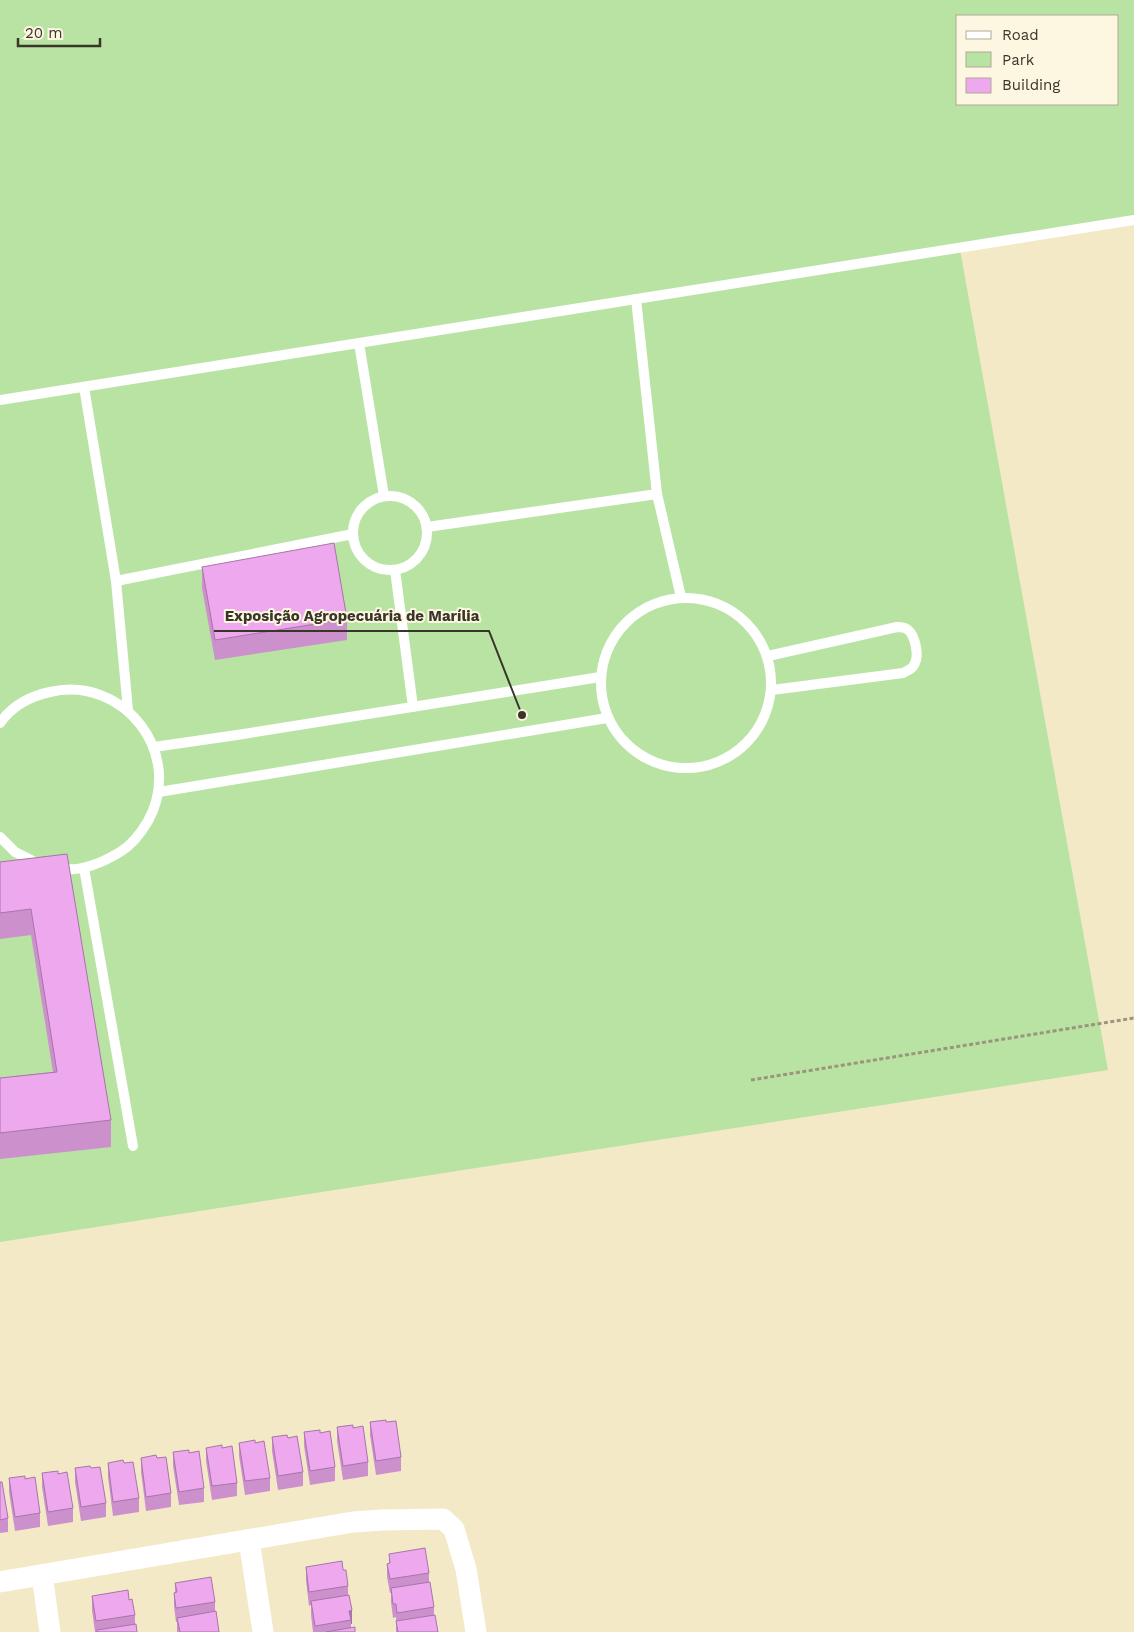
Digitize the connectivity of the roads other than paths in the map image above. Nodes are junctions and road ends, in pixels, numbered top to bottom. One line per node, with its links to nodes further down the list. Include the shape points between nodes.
1 (1134, 220): 2 (lane)
2 (636, 299): 3 (lane); 6 (lane)
3 (359, 343): 4 (lane); 7 (lane)
4 (84, 387): 5 (lane); 11 (lane)
5 (0, 400)
6 (657, 494): 8 (lane); 12 (lane)
7 (384, 496): 8 (lane, via 396,496 412,503); 9 (lane, via 371,500 361,509)
8 (427, 526): 10 (lane, via 427,538 420,555 406,567)
9 (352, 534): 10 (lane, via 361,557 371,565); 11 (lane)
10 (395, 570): 16 (lane)
11 (116, 580): 17 (lane)
12 (680, 597): 13 (lane, via 709,600 734,612 755,631); 14 (lane, via 656,602 635,614 617,631 606,653)
13 (768, 656): 15 (lane); 15 (lane, via 897,626 904,627 912,635 917,657 911,669 903,673)
14 (600, 677): 16 (lane); 18 (lane, via 601,698)
15 (772, 690): 18 (lane, via 763,721 744,747 716,764 684,769 652,762 625,744)
16 (413, 707): 20 (lane)
17 (128, 710): 19 (lane, via 99,693 66,688 33,696); 20 (lane)
18 (607, 718): 21 (lane)
19 (0, 723)
20 (154, 747): 21 (lane, via 159,768)
21 (159, 792): 23 (lane, via 141,833 106,861)
22 (0, 837): 23 (lane, via 15,852 36,864 60,869)
23 (84, 868): 24 (lane)
24 (134, 1146)
25 (249, 1540): 26 (street); 29 (street); 30 (street, via 353,1522 443,1519 454,1529 466,1569)
26 (42, 1575): 27 (street); 28 (street)
27 (0, 1582)
28 (50, 1632)
29 (263, 1632)
30 (476, 1632)

